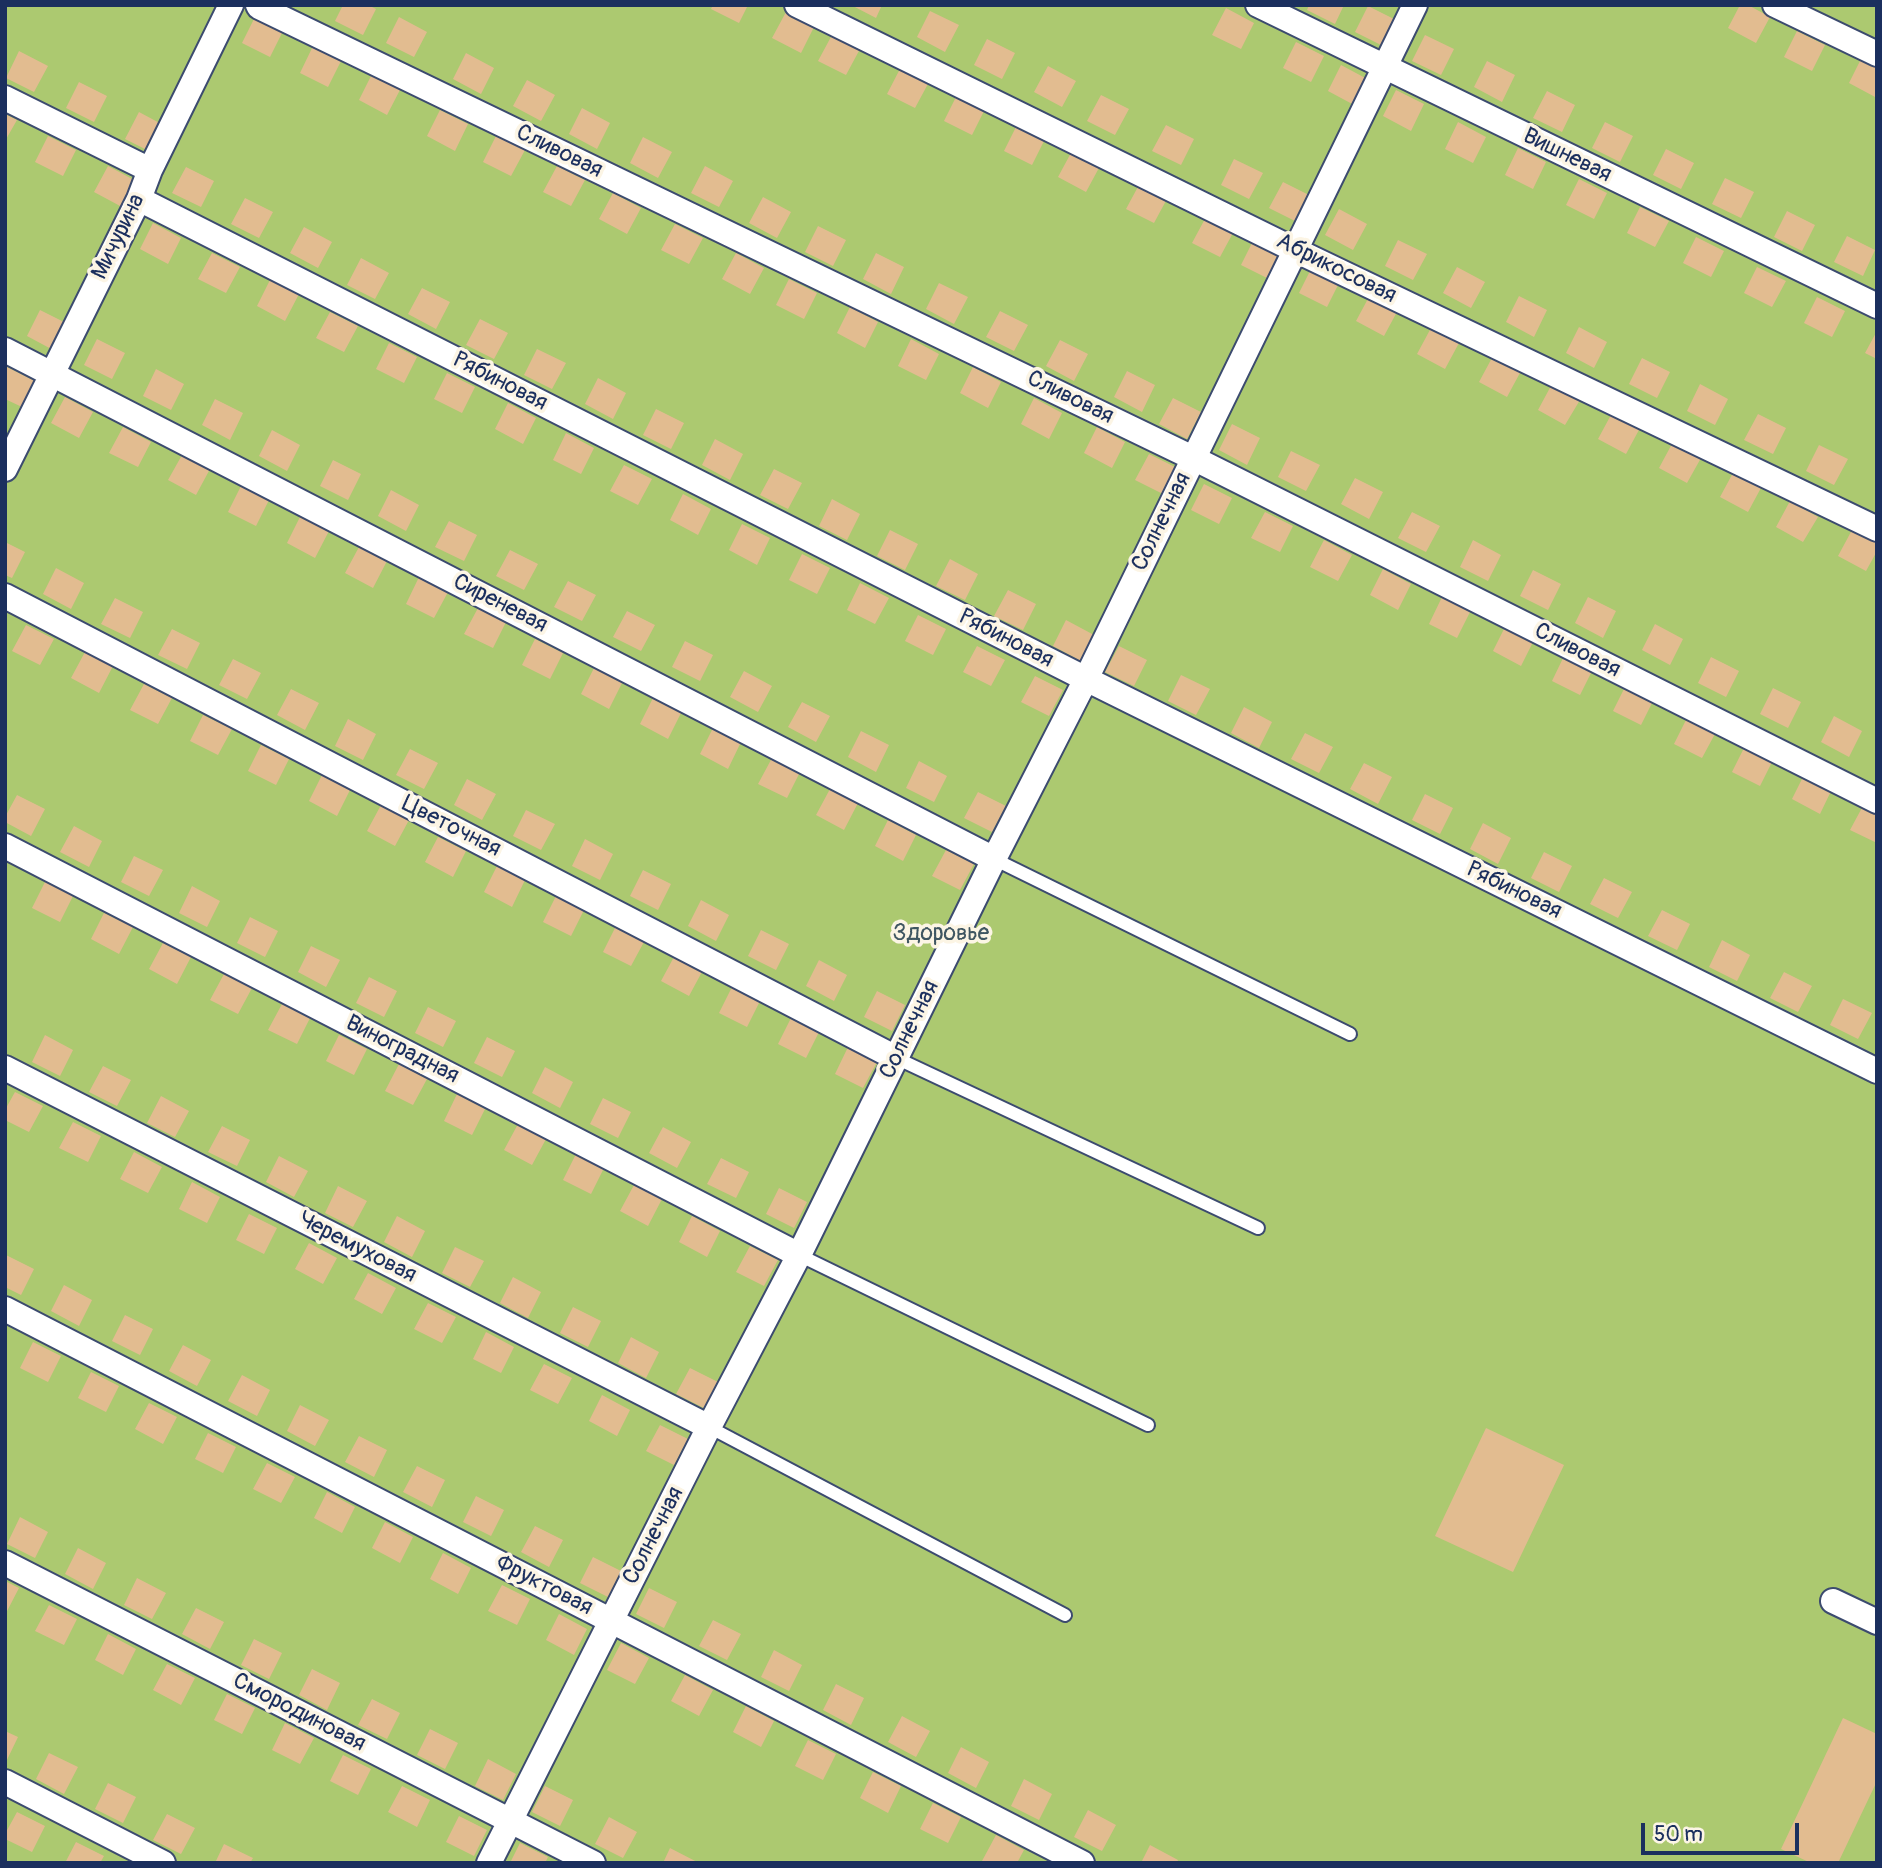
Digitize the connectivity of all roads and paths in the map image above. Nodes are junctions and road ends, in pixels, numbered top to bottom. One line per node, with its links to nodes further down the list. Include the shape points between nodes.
1 (232, 5): 10 (street, Мичурина)
2 (258, 5): 16 (street, Сливовая)
3 (797, 5): 12 (street, Абрикосовая)
4 (1258, 5): 8 (street, Вишневая)
5 (1415, 5): 8 (street, Солнечная)
6 (1775, 5): 7 (street)
7 (1877, 54)
8 (1385, 67): 12 (street, Солнечная); 13 (street, Вишневая)
9 (5, 98): 10 (street)
10 (150, 170): 11 (street, Мичурина)
11 (139, 199): 15 (street, Мичурина); 20 (street, Рябиновая)
12 (1295, 250): 16 (street, Солнечная); 18 (street, Абрикосовая)
13 (1877, 306)
14 (5, 349): 15 (street, Сиреневая)
15 (52, 373): 17 (street, Мичурина); 23 (street, Сиреневая)
16 (1193, 458): 20 (street, Солнечная); 21 (street, Сливовая)
17 (5, 469)
18 (1877, 529)
19 (5, 596): 25 (street, Цветочная)
20 (1086, 679): 23 (street, Солнечная); 27 (street, Рябиновая)
21 (1877, 802)
22 (5, 846): 29 (street, Виноградная)
23 (994, 859): 24 (lane); 25 (street, Солнечная)
24 (1350, 1034)
25 (896, 1058): 28 (lane); 29 (street, Солнечная)
26 (5, 1068): 32 (street, Черемуховая)
27 (1877, 1071)
28 (1258, 1228)
29 (799, 1255): 31 (lane); 32 (street, Солнечная)
30 (5, 1309): 36 (street, Фруктовая)
31 (1148, 1424)
32 (709, 1427): 35 (lane); 36 (street, Солнечная)
33 (5, 1563): 39 (street, Смородиновая)
34 (1833, 1601): 37 (street)
35 (1065, 1615)
36 (611, 1620): 39 (street, Солнечная); 43 (street, Фруктовая)
37 (1877, 1622)
38 (5, 1782): 40 (street)
39 (510, 1821): 41 (street, Солнечная); 42 (street, Смородиновая)
40 (163, 1863)
41 (489, 1863)
42 (593, 1863)
43 (1082, 1863)

